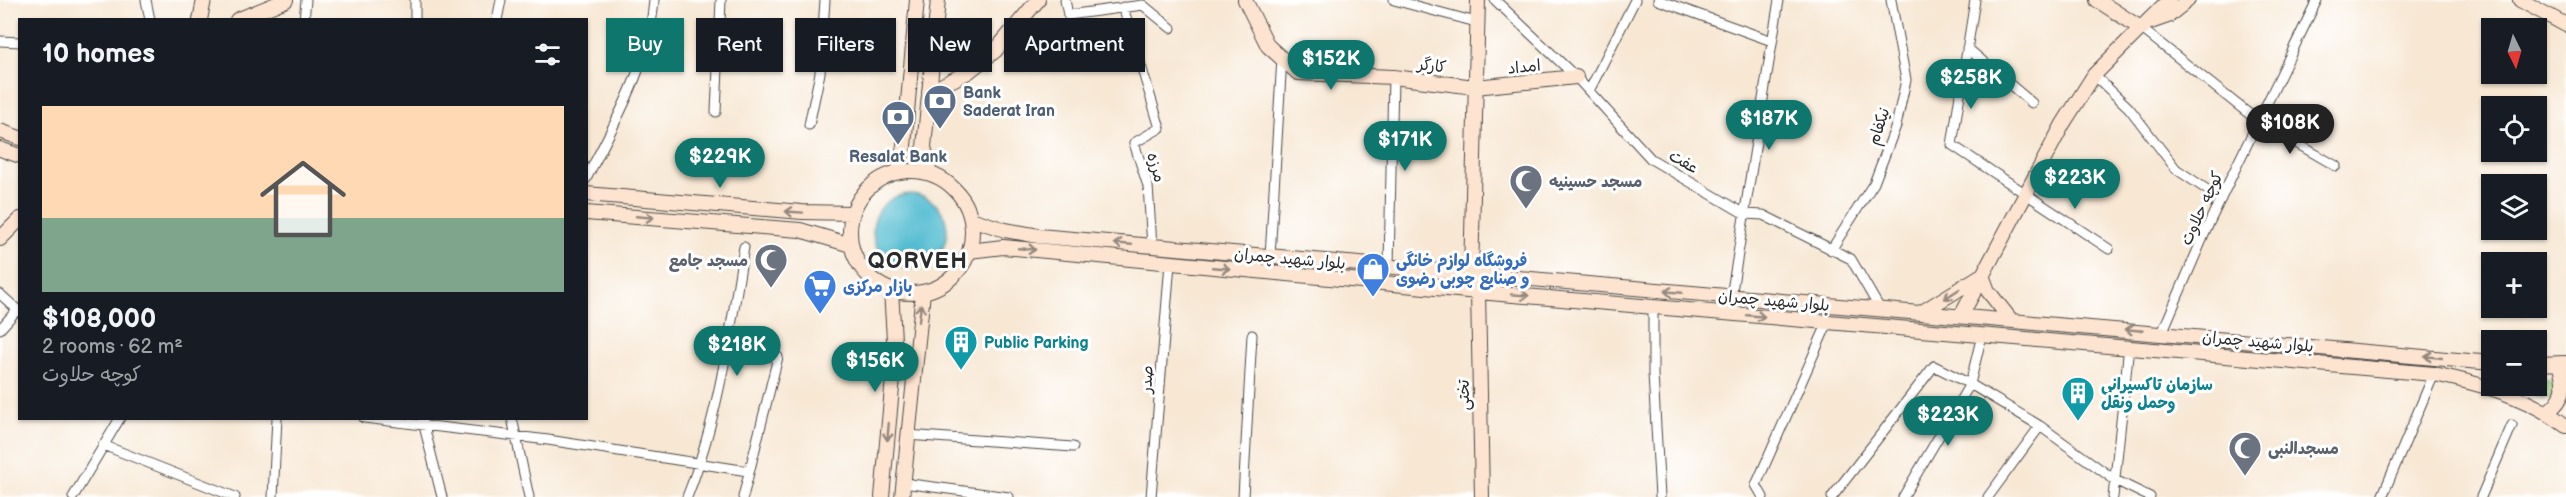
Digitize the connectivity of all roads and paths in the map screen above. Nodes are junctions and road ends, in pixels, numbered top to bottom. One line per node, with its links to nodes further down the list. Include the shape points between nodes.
1 (147, 0): 29 (street)
2 (204, 0): 30 (main road)
3 (286, 0): 31 (main road)
4 (306, 0): 32 (street)
5 (415, 0): 33 (street)
6 (501, 0): 34 (street)
7 (654, 0): 61 (street, via 648,40 633,87)
8 (721, 0): 51 (street)
9 (825, 0): 53 (street, via 820,73)
10 (918, 0): 59 (main road)
11 (938, 0): 49 (main road)
12 (1038, 0): 49 (main road, via 995,51 968,72)
13 (1065, 0): 28 (street, via 1068,15)
14 (1245, 0): 43 (main road, کارگر, via 1268,46)
15 (1394, 0): 35 (street)
16 (1478, 0): 35 (main road)
17 (1495, 0): 46 (street, عفت)
18 (1635, 0): 48 (street)
19 (1658, 0): 40 (street)
20 (1779, 0): 40 (street)
21 (1892, 0): 75 (street, نیکفام, via 1906,80 1896,126 1874,183)
22 (1975, 0): 42 (street)
23 (2097, 0): 36 (main road)
24 (2169, 0): 36 (main road)
25 (2188, 0): 36 (main road, via 2168,16)
26 (2318, 0): 52 (street, کوچه حلاوت)
27 (2520, 0): 37 (main road)
28 (1123, 7): 38 (street, via 1143,5); 72 (street, مرزه, via 1160,128 1134,143 1148,186)
29 (150, 18)
30 (200, 18)
31 (242, 18)
32 (304, 18)
33 (415, 18)
34 (497, 18)
35 (1476, 22): 47 (main road)
36 (2145, 26): 44 (main road); 52 (street)
37 (2566, 26)
38 (1171, 28)
39 (0, 41): 41 (street)
40 (1773, 41): 67 (street)
41 (18, 42)
42 (1967, 48): 50 (street); 62 (street, via 1952,145)
43 (1282, 58): 45 (main road, کارگر, via 1298,73); 77 (street)
44 (2094, 75): 62 (main road); 64 (street, via 2129,108 2176,169)
45 (1393, 77): 47 (main road, کارگر); 79 (street)
46 (1576, 77): 47 (main road, امداد); 48 (street, عفت)
47 (1475, 87): 80 (main road)
48 (1589, 91): 67 (street, عفت, via 1651,159)
49 (929, 92): 60 (main road, via 924,147)
50 (2032, 103)
51 (716, 112)
52 (2259, 121): 58 (street); 64 (street, کوچه حلاوت)
53 (808, 125)
54 (0, 130): 55 (main road)
55 (18, 137)
56 (0, 150): 57 (main road)
57 (18, 157)
58 (2336, 166)
59 (898, 172): 60 (main road); 66 (main road, via 870,187)
60 (930, 174): 68 (main road, via 952,186)
61 (588, 175)
62 (2026, 193): 74 (street); 81 (main road)
63 (588, 194): 66 (main road, one-way to 63)
64 (2221, 199): 96 (street, کوچه حلاوت)
65 (588, 213): 71 (main road, one-way to 71, via 800,230)
66 (852, 213): 71 (main road)
67 (1745, 214): 75 (street, عفت, via 1763,215); 86 (street)
68 (971, 219): 72 (main road, بلوار شهید چمران, one-way to 68, via 1039,236); 76 (main road)
69 (18, 221): 70 (main road)
70 (0, 239)
71 (851, 244): 82 (main road, via 865,273)
72 (1152, 246): 77 (main road, بلوار شهید چمران)
73 (744, 247): 100 (street)
74 (2109, 249)
75 (1831, 250): 88 (street, عفت, via 1851,259)
76 (969, 251): 78 (main road, بلوار شهید چمران, one-way to 78, via 1003,247); 83 (main road, via 964,263 946,282)
77 (1270, 256): 79 (main road, بلوار شهید چمران)
78 (1170, 263): 84 (main road, بلوار شهید چمران, one-way to 84); 134 (street, صدر)
79 (1389, 267): 80 (main road, بلوار شهید چمران)
80 (1471, 274): 84 (main road); 86 (main road, بلوار شهید چمران, one-way to 80)
81 (1982, 275): 90 (main road, one-way to 90); 92 (main road); 93 (main road, via 1988,291)
82 (891, 290): 83 (main road); 119 (main road, one-way to 119, via 895,356)
83 (923, 292): 115 (main road, one-way to 83)
84 (1478, 292): 87 (main road, بلوار شهید چمران, one-way to 87); 136 (main road, تختی)
85 (0, 294): 89 (street)
86 (1731, 297): 88 (main road, بلوار شهید چمران); 91 (main road)
87 (1653, 305): 91 (main road, بلوار شهید چمران); 137 (street)
88 (1880, 309): 90 (main road, بلوار شهید چمران)
89 (18, 311): 95 (street)
90 (1922, 312): 92 (main road, بلوار شهید چمران)
91 (1729, 313): 94 (main road, بلوار شهید چمران, one-way to 94)
92 (1961, 316): 93 (main road, بلوار شهید چمران)
93 (2011, 320): 96 (main road, بلوار شهید چمران, one-way to 93)
94 (1828, 322): 97 (main road, بلوار شهید چمران); 138 (street, via 1756,485)
95 (0, 329)
96 (2162, 333): 101 (main road, بلوار شهید چمران, one-way to 96)
97 (1982, 334): 99 (main road, بلوار شهید چمران); 105 (street)
98 (1252, 335): 135 (street)
99 (2129, 346): 104 (main road, بلوار شهید چمران); 123 (street)
100 (728, 349): 121 (street); 122 (street, via 778,357)
101 (2481, 362)
102 (2547, 364): 103 (main road)
103 (2563, 364): 106 (main road, via 2566,391 2559,404)
104 (2434, 374): 106 (main road, بلوار شهید چمران, via 2485,384); 144 (street)
105 (1970, 384): 113 (street); 139 (street, via 1934,366); 140 (street)
106 (2547, 412): 114 (main road, بلوار شهید چمران)
107 (119, 420): 117 (street)
108 (277, 420): 127 (street)
109 (388, 420): 111 (street)
110 (512, 420): 116 (street)
111 (423, 423): 116 (street); 128 (street)
112 (2512, 425): 145 (street)
113 (2040, 426): 123 (street); 141 (street)
114 (2566, 426)
115 (908, 435): 118 (street); 120 (main road)
116 (516, 436): 121 (street); 129 (street)
117 (103, 445): 125 (street); 126 (street)
118 (1073, 447)
119 (885, 455): 120 (main road); 132 (main road)
120 (906, 456): 124 (main road)
121 (700, 464): 122 (street); 130 (street)
122 (748, 471): 131 (street)
123 (2115, 480): 142 (street); 143 (street)
124 (902, 490): 133 (street)
125 (73, 497)
126 (235, 497)
127 (273, 497)
128 (442, 497)
129 (529, 497)
130 (687, 497)
131 (743, 497)
132 (882, 497)
133 (1010, 497)
134 (1152, 497)
135 (1243, 497)
136 (1482, 497)
137 (1660, 497)
138 (1763, 497)
139 (1832, 497)
140 (1903, 497)
141 (1988, 497)
142 (2113, 497)
143 (2150, 497)
144 (2382, 497)
145 (2481, 497)

